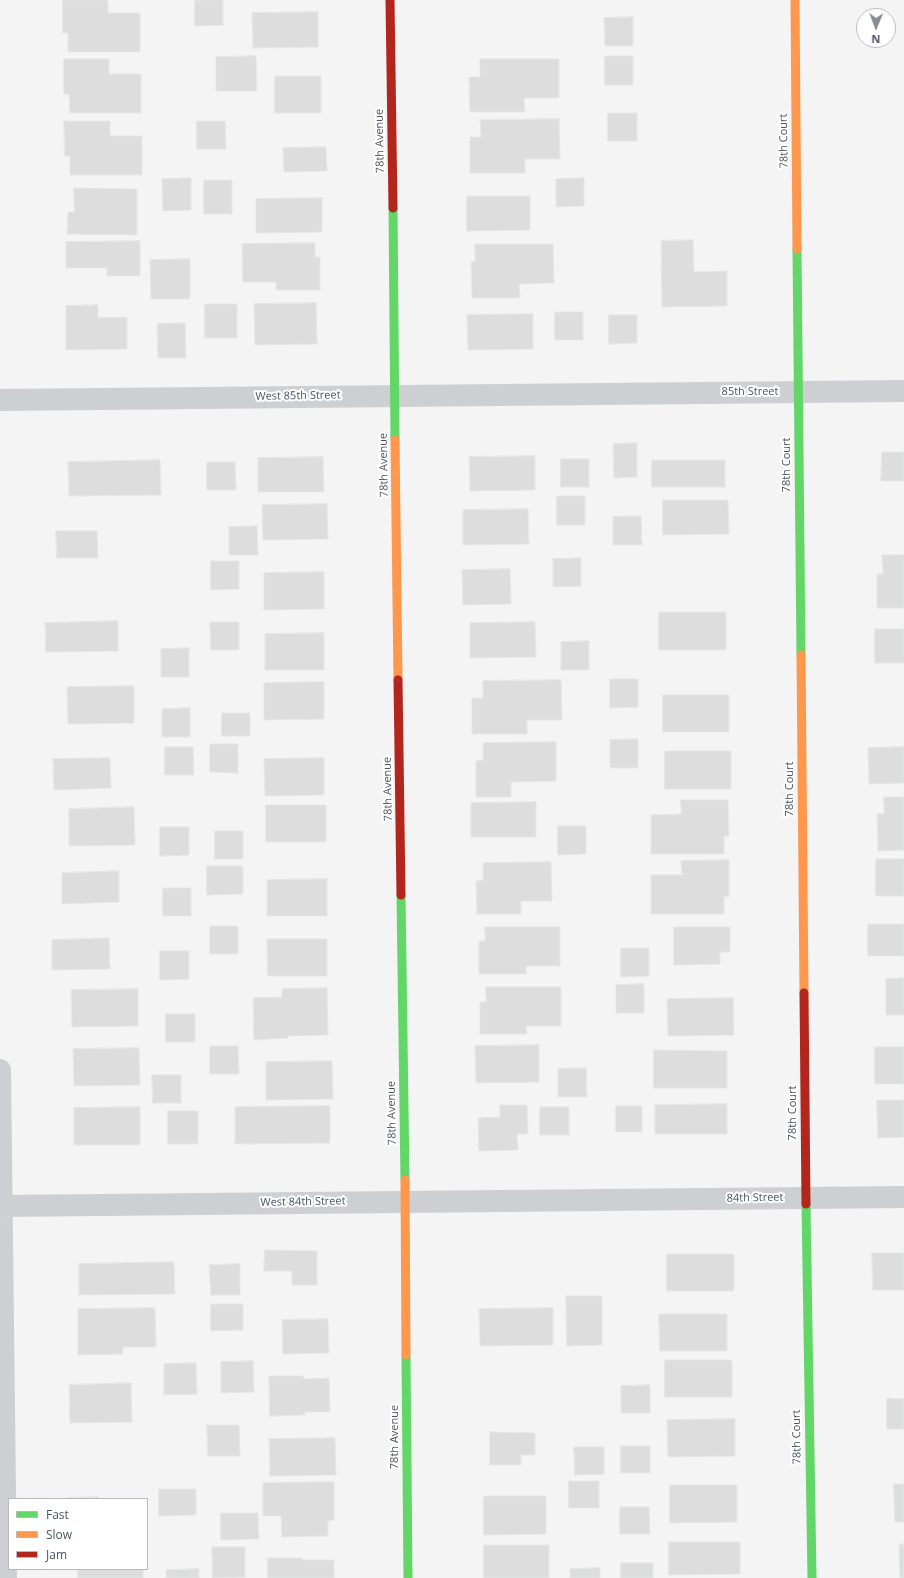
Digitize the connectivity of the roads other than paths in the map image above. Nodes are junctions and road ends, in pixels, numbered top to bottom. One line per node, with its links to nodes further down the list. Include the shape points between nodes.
1 (390, 0): 6 (street, 78th Avenue)
2 (795, 0): 4 (street, 78th Court)
3 (904, 391): 4 (street, 85th Street)
4 (799, 392): 5 (street, 85th Street); 10 (street, 78th Court)
5 (595, 393): 6 (street, West 85th Street)
6 (395, 395): 7 (street, West 85th Street); 12 (street, 78th Avenue)
7 (0, 400)
8 (0, 1070): 13 (street)
9 (904, 1197): 10 (street, 84th Street)
10 (806, 1198): 11 (street, 84th Street); 16 (street, 78th Court)
11 (607, 1200): 12 (street, West 84th Street)
12 (405, 1202): 13 (street, West 84th Street); 15 (street, 78th Avenue)
13 (1, 1206): 14 (street)
14 (6, 1578)
15 (408, 1578)
16 (812, 1578)

